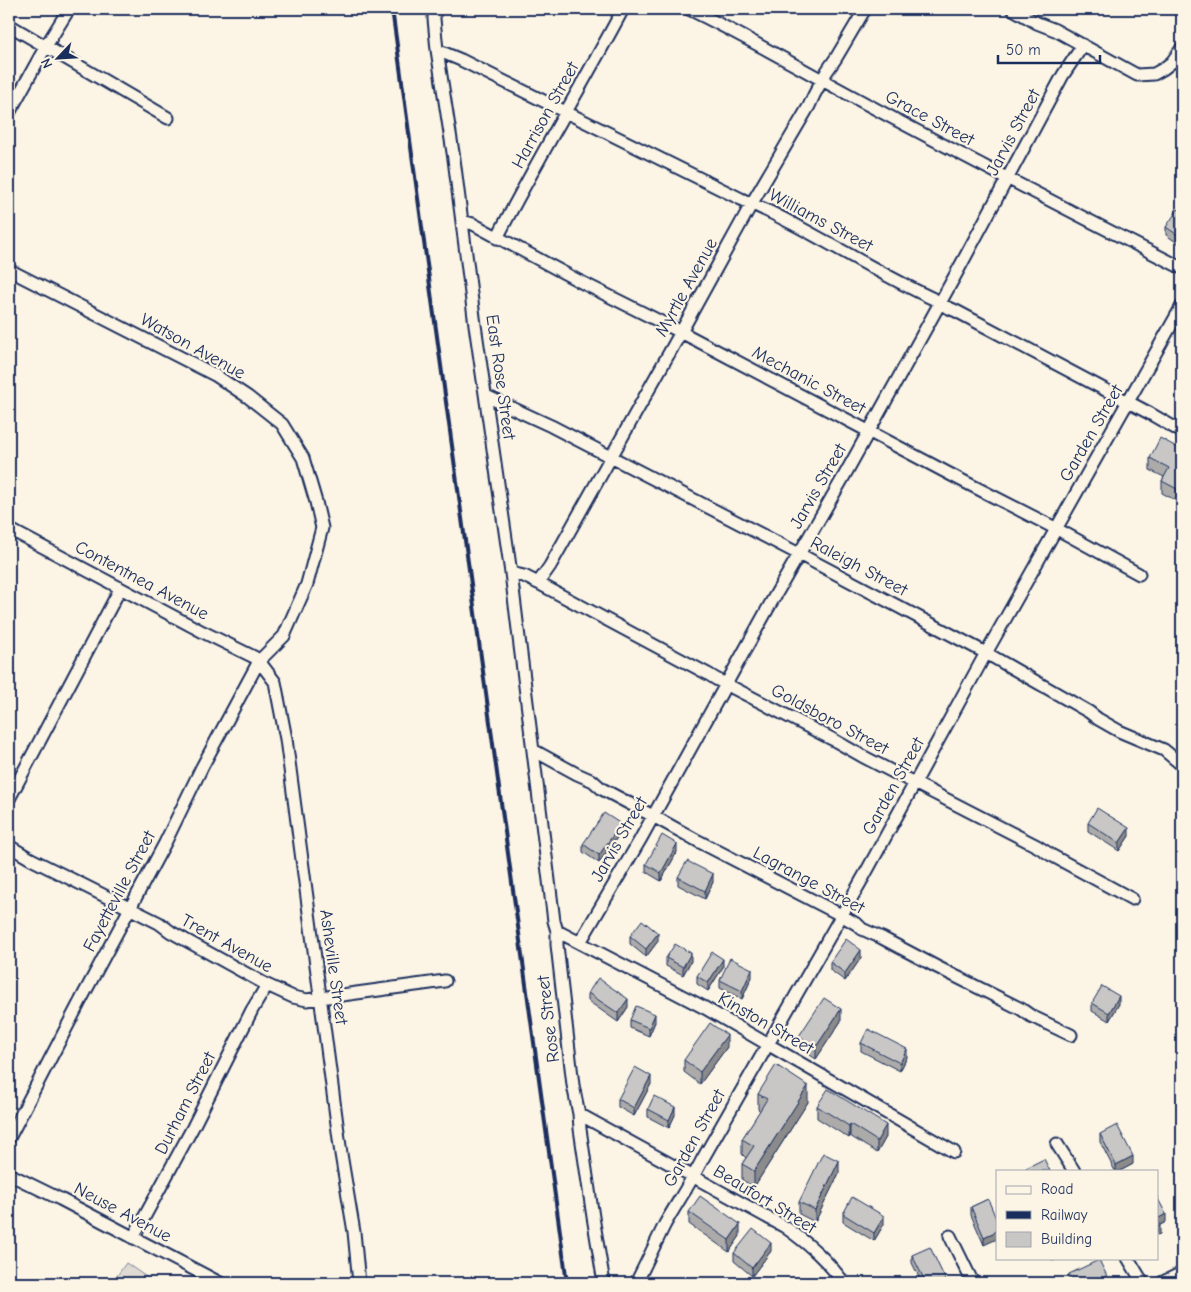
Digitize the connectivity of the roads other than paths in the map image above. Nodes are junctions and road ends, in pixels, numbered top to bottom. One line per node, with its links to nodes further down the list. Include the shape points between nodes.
1 (69, 9): 9 (street)
2 (434, 9): 11 (street, East Rose Street)
3 (622, 9): 14 (street, Harrison Street)
4 (689, 9): 12 (street, Grace Street)
5 (865, 9): 12 (street, Myrtle Avenue)
6 (1013, 9): 8 (street)
7 (9, 26): 9 (street)
8 (1083, 45): 10 (street, via 1137,74 1154,74 1163,70); 16 (street, Jarvis Street, via 1063,75)
9 (46, 46): 13 (street); 15 (street)
10 (1182, 48)
11 (438, 50): 14 (street, Williams Street); 18 (street, East Rose Street)
12 (822, 80): 16 (street, Grace Street); 17 (street, Myrtle Avenue)
13 (9, 112)
14 (567, 112): 17 (street, Williams Street); 19 (street, Harrison Street)
15 (168, 118)
16 (1008, 179): 20 (street, Grace Street); 22 (street, Jarvis Street)
17 (752, 203): 22 (street, Williams Street); 24 (street, Myrtle Avenue)
18 (462, 220): 19 (street, Mechanic Street); 25 (street, East Rose Street)
19 (497, 238): 24 (street, Mechanic Street)
20 (1182, 268)
21 (9, 270): 38 (street, Watson Avenue, via 215,375 282,424 303,458 322,528 307,584 284,636)
22 (940, 303): 26 (street, Williams Street); 27 (street, Jarvis Street)
23 (1182, 306): 26 (street, Garden Street)
24 (681, 332): 27 (street, Mechanic Street); 29 (street, Myrtle Avenue)
25 (486, 396): 29 (street, Raleigh Street); 33 (street, East Rose Street)
26 (1128, 402): 28 (street, Williams Street); 31 (street, Garden Street)
27 (869, 432): 31 (street, Mechanic Street); 32 (street, Jarvis Street)
28 (1182, 432)
29 (611, 457): 32 (street, Raleigh Street); 35 (street, Myrtle Avenue)
30 (9, 529): 36 (street, Contentnea Avenue)
31 (1057, 529): 34 (street, Mechanic Street); 37 (street, Garden Street)
32 (799, 554): 37 (street, Raleigh Street); 39 (street, Jarvis Street)
33 (512, 573): 35 (street, Goldsboro Street); 40 (street, East Rose Street)
34 (1140, 574)
35 (538, 583): 39 (street, Goldsboro Street)
36 (120, 588): 38 (street, Contentnea Avenue); 43 (street)
37 (986, 653): 41 (street, Raleigh Street, via 1119,731 1164,750); 42 (street, Garden Street)
38 (259, 661): 47 (street, Fayetteville Street); 53 (street, Asheville Street, via 275,682 286,739)
39 (726, 684): 42 (street, Goldsboro Street); 44 (street, Jarvis Street)
40 (533, 750): 44 (street, Lagrange Street); 49 (street, Rose Street)
41 (1182, 765)
42 (915, 783): 46 (street, Goldsboro Street); 48 (street, Garden Street)
43 (9, 799)
44 (653, 816): 48 (street, Lagrange Street); 50 (street, Jarvis Street)
45 (9, 846): 47 (street, Trent Avenue)
46 (1132, 899)
47 (129, 910): 52 (street, Trent Avenue); 57 (street, Fayetteville Street)
48 (841, 916): 54 (street, Lagrange Street); 55 (street, Garden Street)
49 (557, 930): 50 (street, Kinston Street); 56 (street, Rose Street, via 573,1085)
50 (582, 944): 55 (street, Kinston Street)
51 (445, 981): 53 (street, Trent Avenue)
52 (267, 985): 53 (street, Trent Avenue, via 293,997); 64 (street, Durham Street)
53 (320, 998): 68 (street, Asheville Street)
54 (1071, 1035)
55 (768, 1044): 59 (street, Kinston Street); 62 (street, Garden Street)
56 (579, 1114): 62 (street, Beaufort Street); 69 (street, Rose Street)
57 (9, 1138)
58 (1057, 1144): 60 (street)
59 (954, 1152)
60 (1073, 1170)
61 (9, 1174): 64 (street, Neuse Avenue)
62 (694, 1177): 70 (street, Garden Street); 71 (street, Beaufort Street, via 785,1227 809,1245)
63 (950, 1236): 72 (street)
64 (133, 1238): 67 (street, Neuse Avenue)
65 (1129, 1260): 73 (street)
66 (1182, 1273): 74 (street)
67 (220, 1283)
68 (359, 1283)
69 (604, 1283)
70 (636, 1283)
71 (844, 1283)
72 (973, 1283)
73 (1142, 1283)
74 (1160, 1283)

